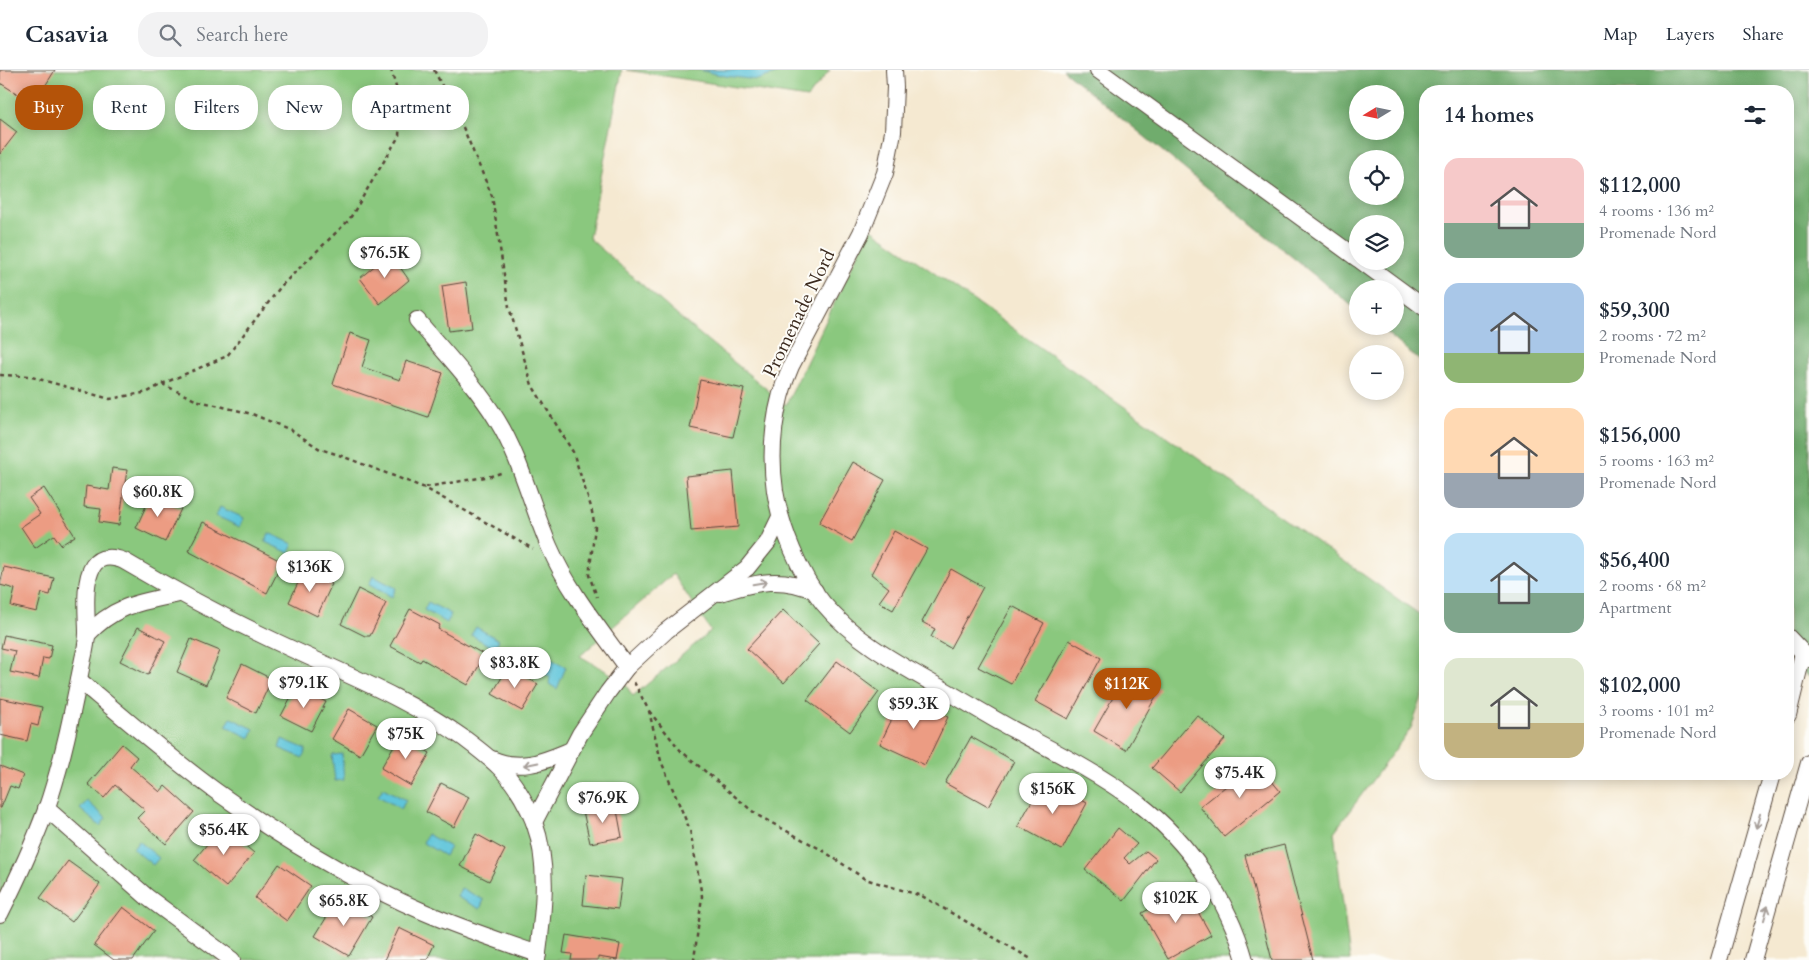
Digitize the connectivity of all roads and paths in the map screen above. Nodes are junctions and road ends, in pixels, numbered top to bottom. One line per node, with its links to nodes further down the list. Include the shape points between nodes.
1 (391, 70): 10 (path, via 401,104 398,136 349,220 282,285 226,356)
2 (434, 70): 18 (path, via 492,196 509,307 532,385 572,452 591,507 595,528 589,576)
3 (894, 70): 13 (street, Promenade Nord, via 893,132 884,173 861,233 784,382 776,415 772,458)
4 (1098, 70): 5 (street)
5 (1349, 252)
6 (1373, 270): 7 (street)
7 (1419, 304)
8 (417, 320): 11 (street, via 494,415)
9 (0, 375): 10 (path, via 28,376 110,399 148,392)
10 (162, 384): 12 (path, via 195,400 252,414 291,430 320,449)
11 (520, 466): 12 (path, via 491,476); 14 (street)
12 (425, 488): 14 (path)
13 (780, 517): 15 (street, Promenade Nord, via 802,570); 17 (street, via 768,542 754,560)
14 (557, 562): 22 (street, via 576,596)
15 (815, 591): 17 (street, one-way to 15, via 776,581 799,584); 37 (street, Promenade Nord, via 844,625 870,645 1083,767 1122,791 1155,817 1184,847 1221,900)
16 (179, 594): 19 (street, via 118,610 98,623); 19 (street, via 124,561 101,559 93,566 88,579); 27 (street, via 409,705 452,730)
17 (713, 594): 22 (street)
18 (599, 603)
19 (87, 636): 23 (street)
20 (1794, 643): 21 (street)
21 (1806, 656): 24 (street)
22 (627, 667): 25 (path); 26 (street)
23 (79, 680): 30 (street); 33 (street, via 202,780 293,842 424,912)
24 (1794, 695)
25 (649, 711): 35 (path, via 661,761 690,830 699,877 702,896); 36 (path, via 682,751 757,815 822,850 865,879 922,896)
26 (571, 750): 27 (street, one-way to 27, via 520,766 502,764); 31 (street)
27 (490, 758): 31 (street, via 514,785)
28 (1809, 763): 39 (street, one-way to 28)
29 (1770, 780): 38 (street, one-way to 38)
30 (46, 808): 32 (street); 34 (street, via 147,897)
31 (534, 822): 33 (street, via 544,871)
32 (0, 914)
33 (537, 957)
34 (232, 960)
35 (694, 960)
36 (1033, 960)
37 (1245, 960)
38 (1719, 960)
39 (1753, 960)

